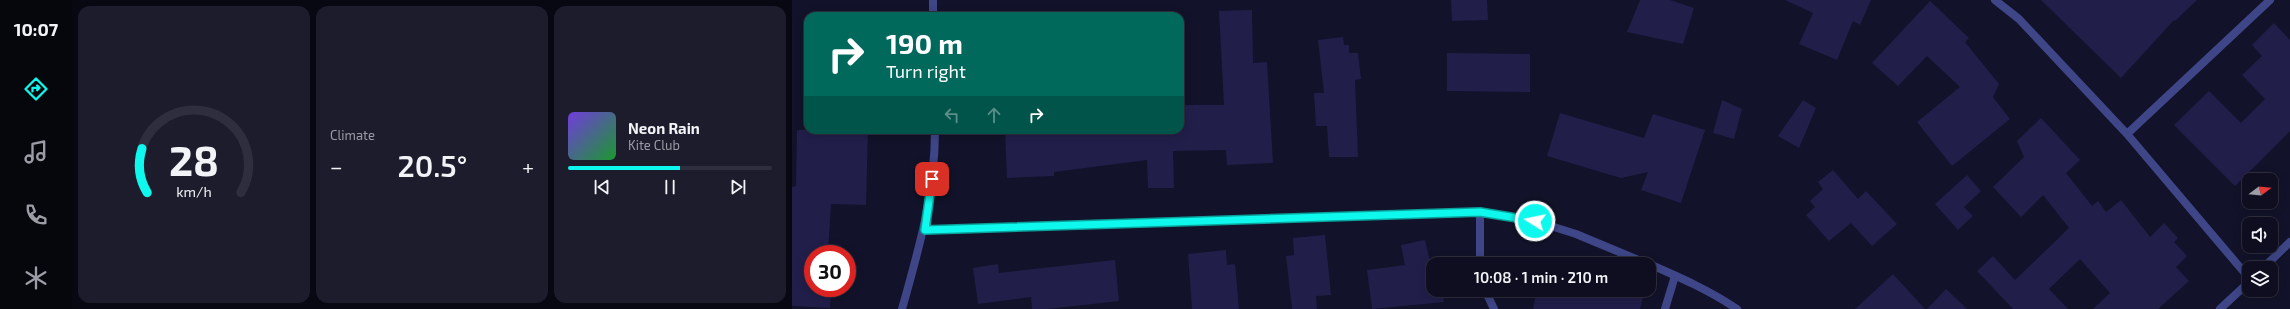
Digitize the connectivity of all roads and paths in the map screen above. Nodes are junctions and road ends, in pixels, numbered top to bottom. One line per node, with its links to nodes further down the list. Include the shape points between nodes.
1 (933, 0): 4 (street)
2 (1995, 0): 6 (street, via 2019,19)
3 (2270, 0): 6 (street)
4 (933, 12)
5 (935, 134): 8 (street)
6 (2127, 134): 14 (street)
7 (1480, 212): 8 (street); 10 (street); 11 (street, via 1535,221 1576,234)
8 (925, 230): 18 (street)
9 (2290, 242): 12 (street)
10 (1480, 257)
11 (1631, 257)
12 (2270, 261)
13 (1656, 268): 15 (street)
14 (2242, 270)
15 (1675, 276): 20 (street); 21 (street, via 1721,298)
16 (2242, 289): 22 (street)
17 (1488, 297): 19 (street)
18 (902, 309)
19 (1494, 309)
20 (1665, 309)
21 (1737, 309)
22 (2220, 309)

